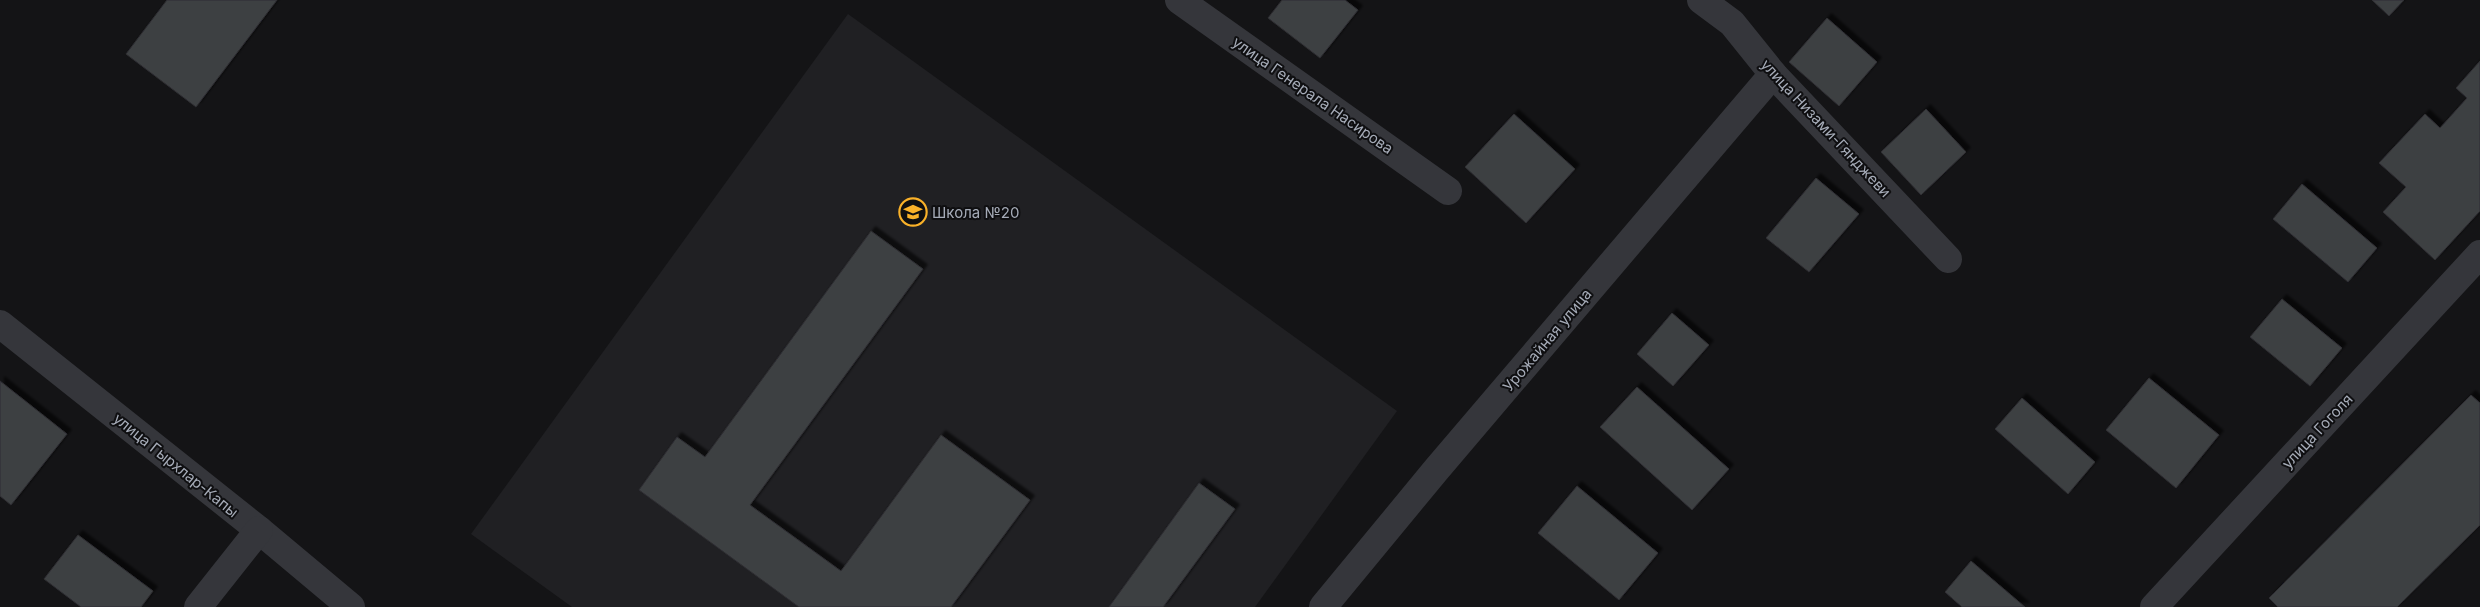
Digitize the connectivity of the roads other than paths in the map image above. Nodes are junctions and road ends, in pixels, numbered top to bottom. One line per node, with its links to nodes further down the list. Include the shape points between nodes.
1 (1179, 0): 4 (street, улица Генерала Насирова)
2 (1701, 0): 3 (street, улица Низами-Гянджеви, via 1732,23)
3 (1773, 74): 6 (street, улица Низами-Гянджеви); 11 (street, Урожайная улица)
4 (1448, 190)
5 (2480, 254): 12 (street, улица Гоголя)
6 (1948, 259)
7 (0, 324): 8 (street, улица Гырхлар-Капы)
8 (259, 530): 9 (street); 10 (street, улица Гырхлар-Капы)
9 (198, 607)
10 (351, 607)
11 (1323, 607)
12 (2154, 607)

